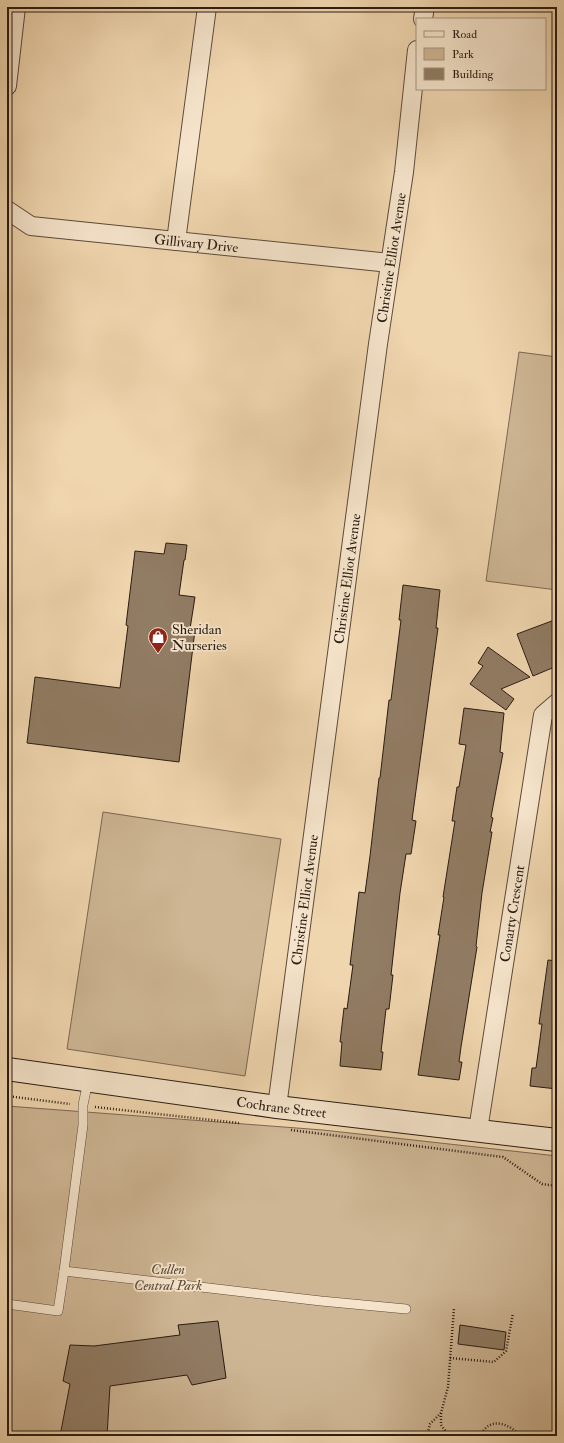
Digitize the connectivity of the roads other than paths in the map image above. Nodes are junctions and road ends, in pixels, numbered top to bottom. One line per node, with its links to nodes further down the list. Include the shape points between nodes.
1 (16, 7): 6 (street)
2 (207, 7): 8 (street)
3 (425, 7): 4 (street)
4 (422, 18)
5 (416, 59): 9 (street, Christine Elliot Avenue, via 404,172)
6 (7, 86)
7 (7, 210): 8 (street, Gillivary Drive, via 31,226)
8 (176, 241): 9 (street, Gillivary Drive)
9 (390, 263): 13 (street, Christine Elliot Avenue)
10 (557, 702): 14 (street, Conarty Crescent, via 543,715)
11 (7, 1069): 12 (street, Cochrane Street)
12 (88, 1081): 13 (street, Cochrane Street); 16 (lane)
13 (277, 1106): 14 (street, Cochrane Street)
14 (478, 1130): 15 (street, Cochrane Street)
15 (557, 1140)
16 (64, 1271): 17 (lane, via 58,1311); 18 (lane)
17 (7, 1304)
18 (406, 1309)

